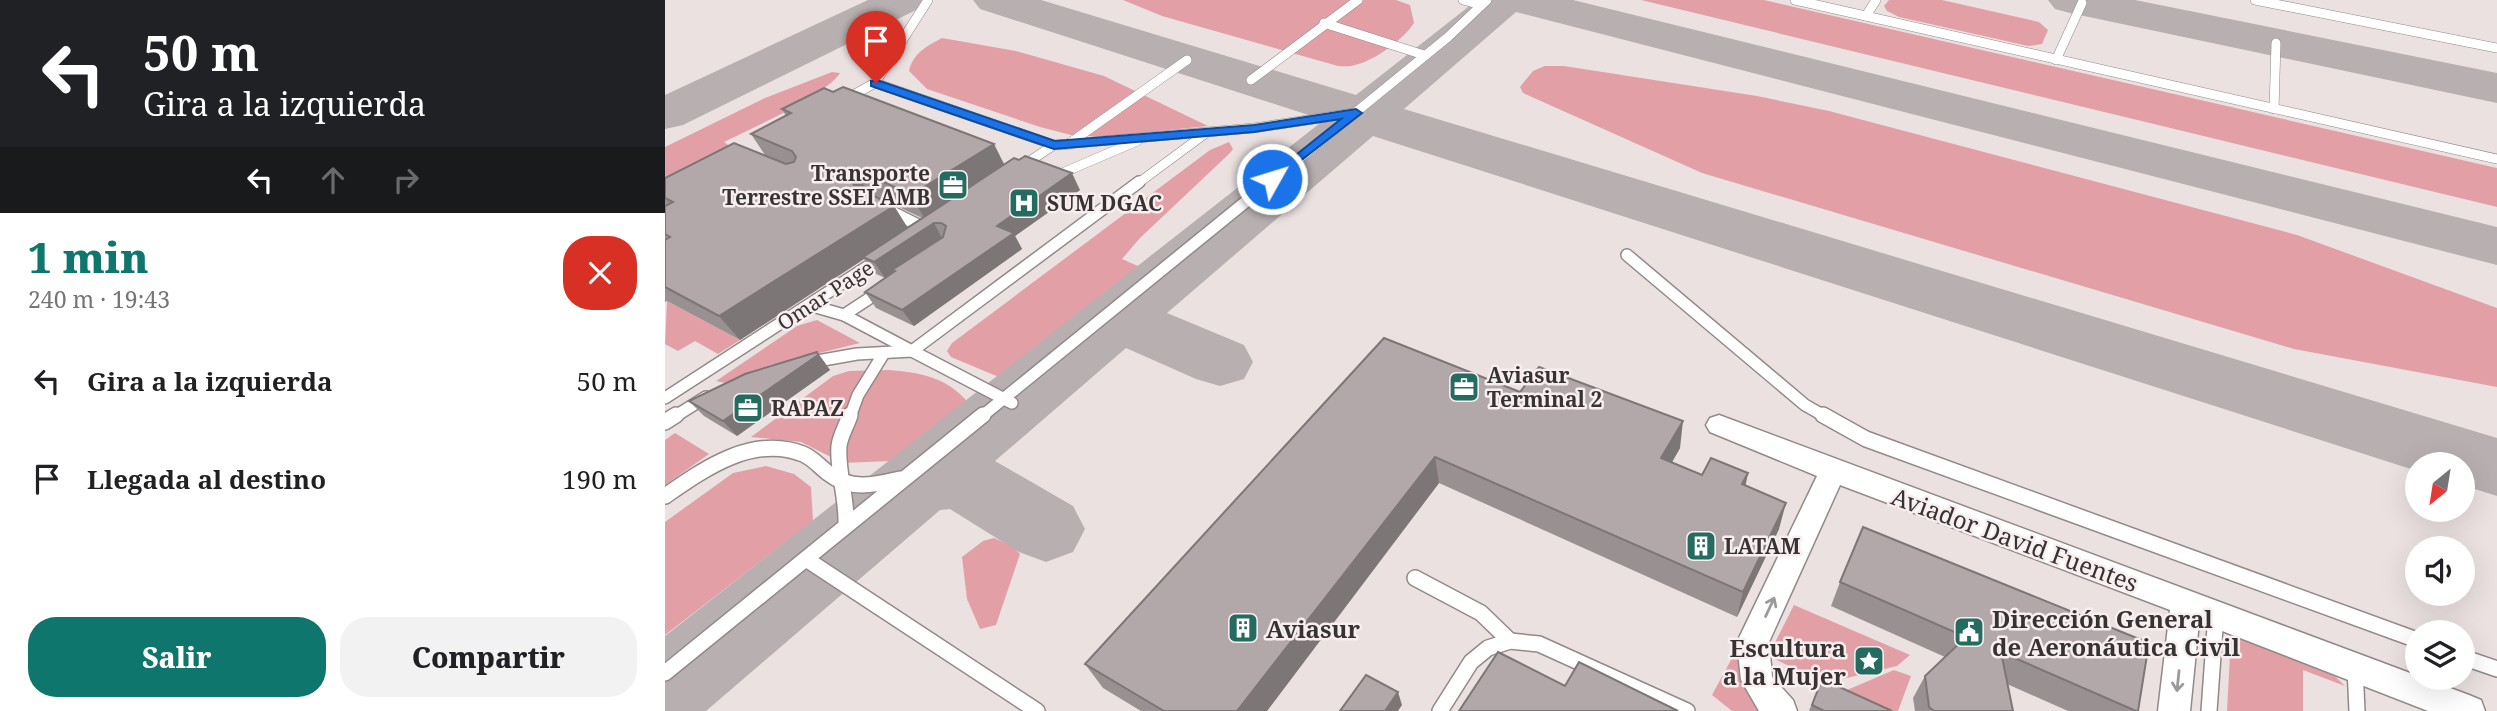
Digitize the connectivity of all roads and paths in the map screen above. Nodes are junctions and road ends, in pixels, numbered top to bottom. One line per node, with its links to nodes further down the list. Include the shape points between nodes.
1 (928, 0): 17 (lane)
2 (1358, 0): 10 (lane)
3 (1463, 0): 7 (lane)
4 (1795, 0): 9 (lane)
5 (1876, 0): 9 (lane)
6 (2255, 0): 12 (lane)
7 (1484, 3): 13 (lane)
8 (2082, 3): 15 (lane)
9 (1866, 16): 15 (lane)
10 (1324, 23): 13 (lane); 16 (lane)
11 (2276, 43): 19 (lane)
12 (2497, 48)
13 (1424, 55): 20 (lane)
14 (1187, 60): 24 (lane)
15 (2056, 60): 19 (lane)
16 (1251, 80)
17 (876, 83): 18 (lane); 23 (lane)
18 (838, 103)
19 (2274, 109): 25 (lane)
20 (1356, 113): 21 (lane); 42 (lane)
21 (1207, 133): 22 (lane); 37 (lane)
22 (1140, 139): 24 (lane); 26 (lane)
23 (1054, 145): 24 (lane); 27 (lane)
24 (1067, 145)
25 (2497, 159)
26 (1060, 174)
27 (1007, 176)
28 (876, 205): 30 (lane)
29 (938, 221): 30 (lane)
30 (926, 229): 31 (lane)
31 (915, 237)
32 (891, 252): 35 (lane, Omar Page)
33 (1627, 255): 56 (lane, via 1805,405 1866,439)
34 (889, 285): 36 (lane)
35 (809, 304): 36 (lane); 41 (lane, Omar Page)
36 (844, 315): 37 (lane)
37 (912, 351): 38 (lane); 42 (lane)
38 (884, 353): 39 (lane); 49 (lane, via 858,395 839,445)
39 (792, 367)
40 (716, 393): 44 (lane)
41 (665, 398)
42 (1007, 401): 48 (lane)
43 (665, 404): 44 (lane)
44 (678, 414): 45 (lane)
45 (665, 422)
46 (1719, 425): 47 (street, Aviador David Fuentes)
47 (1833, 471): 54 (street, Aviador David Fuentes); 65 (street, one-way to 47, via 1753,673 1753,642)
48 (904, 478): 49 (lane, via 862,487); 51 (lane)
49 (842, 485): 50 (lane, via 805,454 780,447 752,449 714,463); 51 (lane)
50 (665, 496)
51 (846, 524): 52 (lane)
52 (806, 559): 61 (lane); 62 (lane)
53 (1415, 578): 57 (lane, via 1481,613)
54 (2186, 602): 55 (street, Aviador David Fuentes); 66 (street, one-way to 66)
55 (2217, 614): 59 (street, Aviador David Fuentes); 67 (lane)
56 (2405, 636)
57 (1510, 640): 63 (lane, via 1488,648 1471,662); 64 (lane, via 1539,644)
58 (2475, 661): 60 (lane)
59 (2355, 667): 68 (lane); 69 (street, Aviador David Fuentes)
60 (2497, 669)
61 (665, 673)
62 (1037, 711)
63 (1440, 711)
64 (1687, 711)
65 (1781, 711)
66 (2175, 711)
67 (2209, 711)
68 (2357, 711)
69 (2469, 711)

